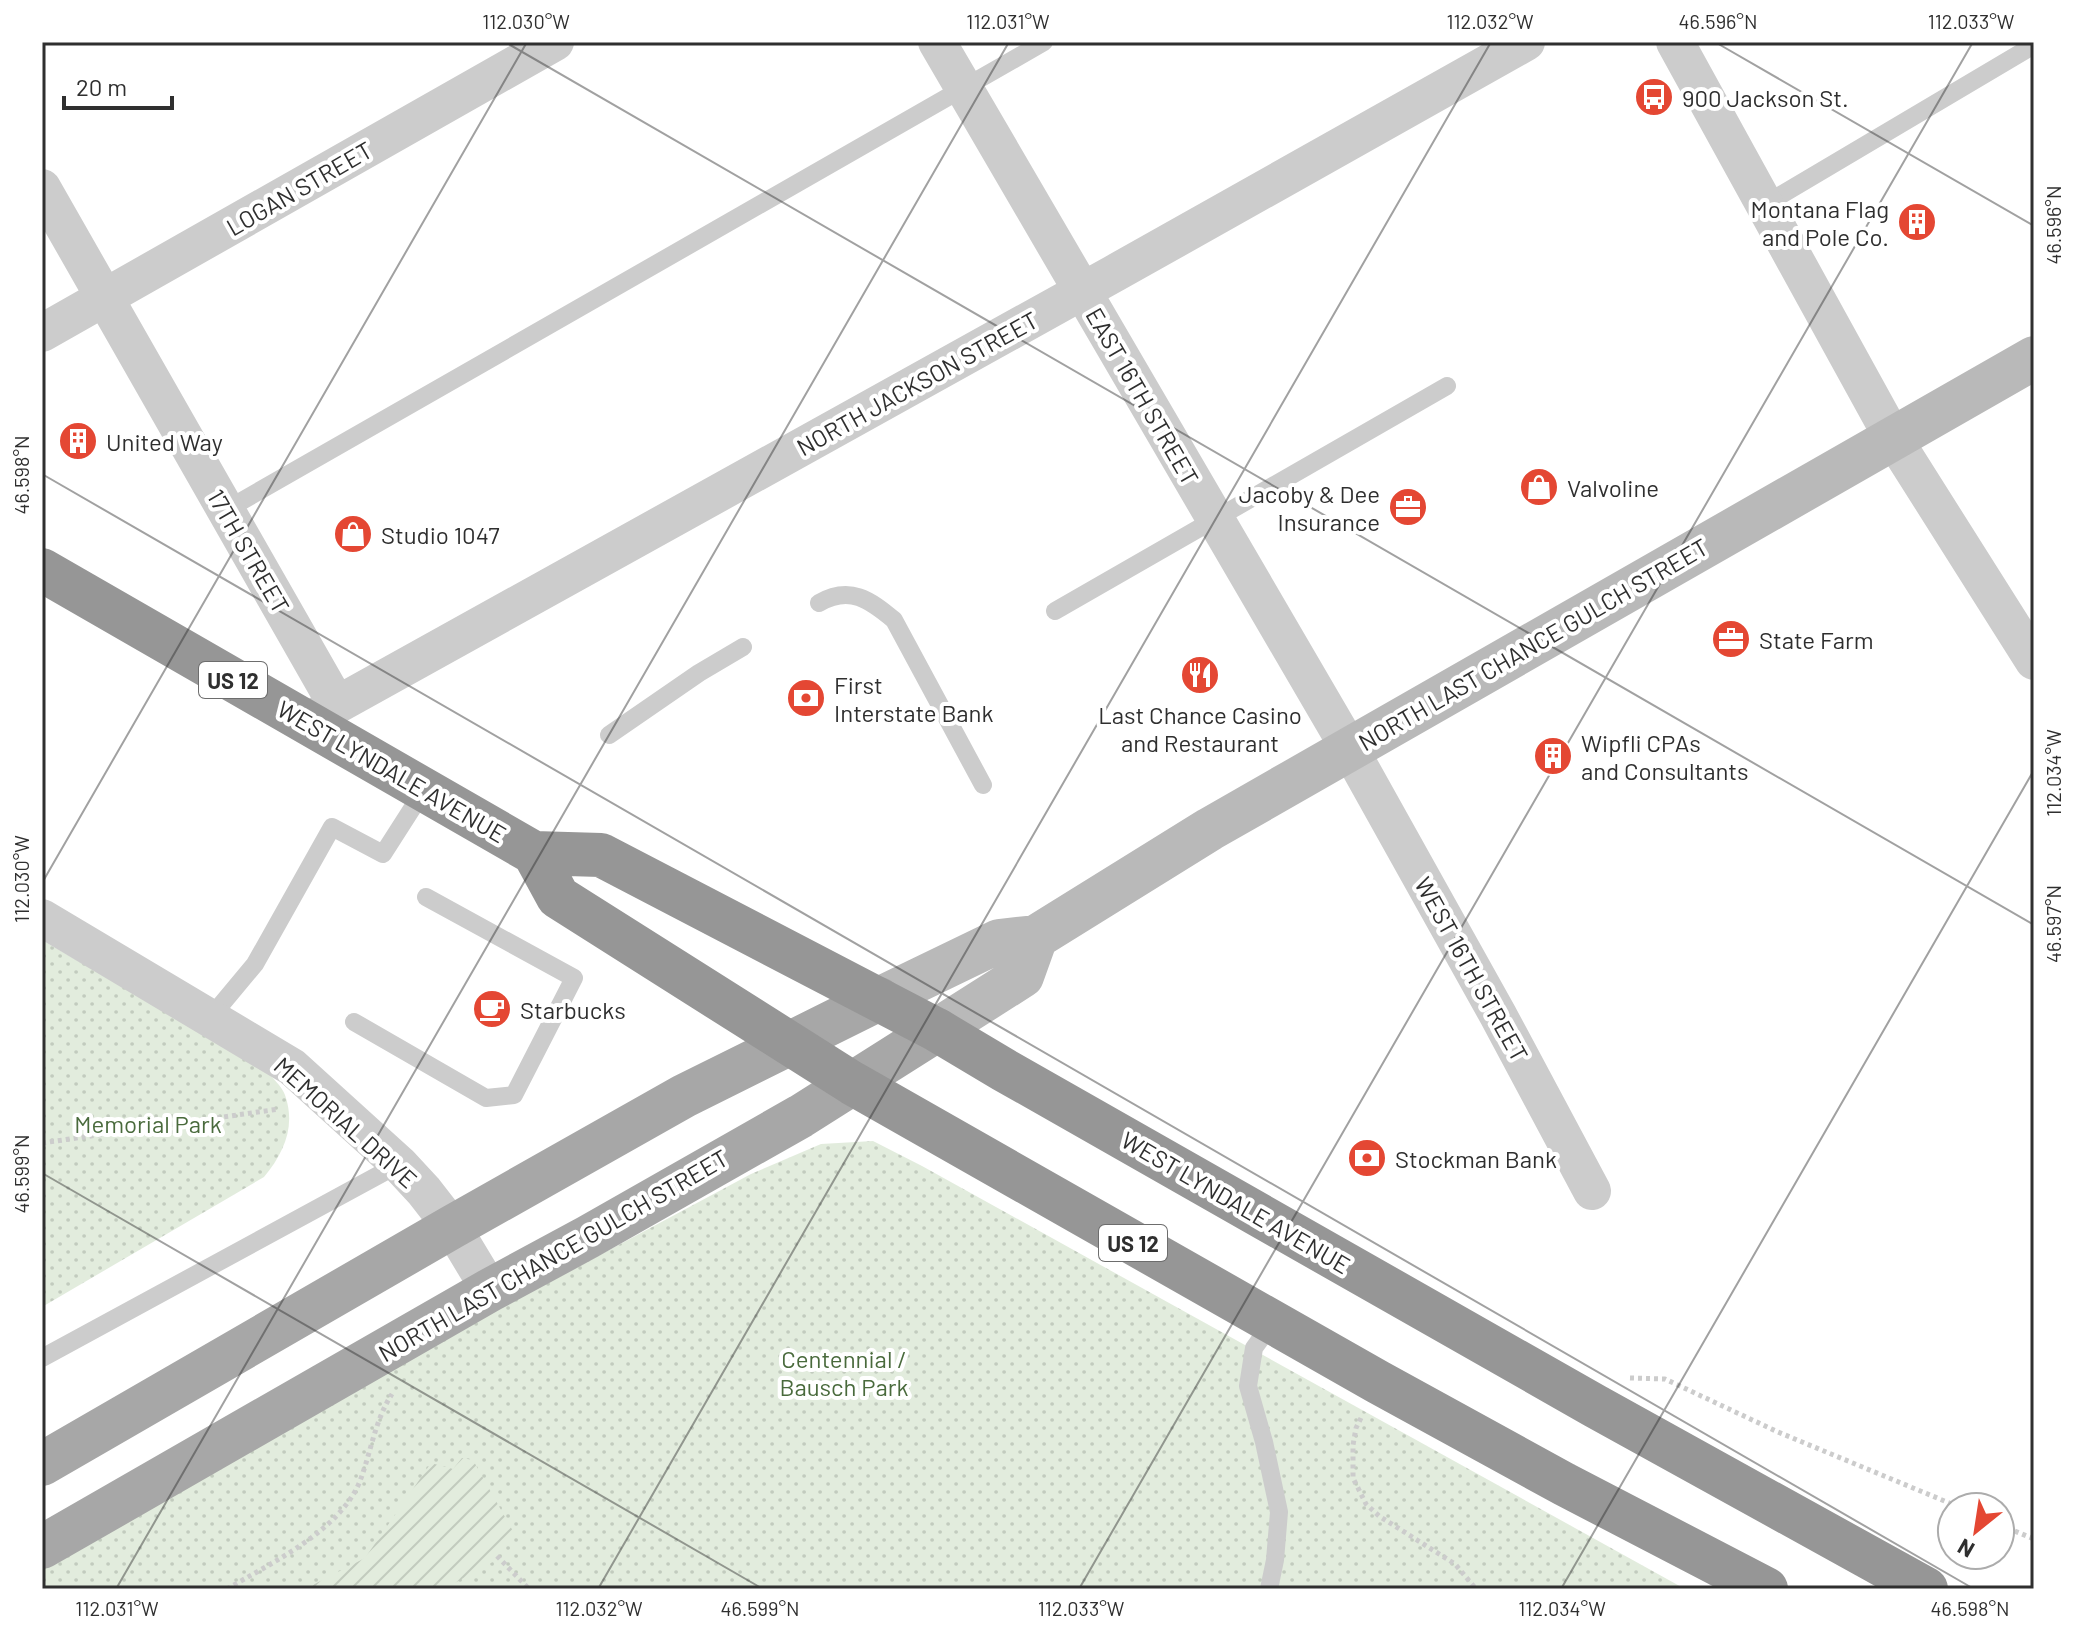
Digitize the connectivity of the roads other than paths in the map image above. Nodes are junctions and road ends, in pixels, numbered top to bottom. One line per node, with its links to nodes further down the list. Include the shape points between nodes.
1 (555, 42): 11 (street, LOGAN STREET)
2 (937, 42): 7 (street, EAST 16TH STREET)
3 (1044, 42): 7 (lane)
4 (1526, 42): 10 (street, NORTH JACKSON STREET)
5 (1675, 42): 9 (street)
6 (2034, 45): 9 (lane)
7 (964, 88): 10 (street, EAST 16TH STREET); 16 (lane)
8 (42, 188): 11 (street, 17TH STREET)
9 (1764, 205): 15 (street)
10 (1082, 291): 17 (street, EAST 16TH STREET); 23 (street, NORTH JACKSON STREET)
11 (105, 298): 12 (street, LOGAN STREET); 16 (street, 17TH STREET)
12 (42, 333)
13 (2034, 358): 15 (main road, NORTH LAST CHANCE GULCH STREET)
14 (1447, 386): 17 (lane)
15 (1893, 438): 22 (street); 25 (main road, NORTH LAST CHANCE GULCH STREET)
16 (226, 510): 23 (street, 17TH STREET)
17 (1215, 520): 20 (lane); 25 (street, EAST 16TH STREET)
18 (42, 570): 23 (highway, WEST LYNDALE AVENUE / US 12)
19 (819, 603): 26 (lane, via 847,594 871,601 894,620)
20 (1055, 611)
21 (743, 647): 24 (lane)
22 (2034, 661)
23 (322, 714): 27 (highway, WEST LYNDALE AVENUE / US 12)
24 (609, 735)
25 (1349, 748): 31 (main road, NORTH LAST CHANCE GULCH STREET); 39 (street, WEST 16TH STREET)
26 (983, 785)
27 (424, 790): 28 (highway, WEST LYNDALE AVENUE / US 12); 33 (lane, via 383,854 332,827 255,964)
28 (534, 853): 32 (highway, WEST LYNDALE AVENUE / US 12, via 601,855); 36 (highway, WEST LYNDALE AVENUE / US 12, via 558,897)
29 (426, 897): 34 (lane, via 574,978 514,1095 486,1098)
30 (42, 918): 33 (street, MEMORIAL DRIVE)
31 (1036, 937): 32 (main road, NORTH LAST CHANCE GULCH STREET, via 999,941); 35 (main road, NORTH LAST CHANCE GULCH STREET, via 1022,976)
32 (879, 999): 35 (highway, WEST LYNDALE AVENUE / US 12); 36 (main road, NORTH LAST CHANCE GULCH STREET)
33 (210, 1018): 38 (street, MEMORIAL DRIVE, via 292,1067)
34 (354, 1022)
35 (937, 1030): 37 (main road, NORTH LAST CHANCE GULCH STREET); 48 (highway, WEST LYNDALE AVENUE / US 12)
36 (788, 1043): 37 (highway, WEST LYNDALE AVENUE / US 12); 40 (main road, NORTH LAST CHANCE GULCH STREET)
37 (852, 1083): 41 (main road, NORTH LAST CHANCE GULCH STREET); 42 (highway, WEST LYNDALE AVENUE / US 12)
38 (399, 1164): 40 (street, MEMORIAL DRIVE); 43 (lane)
39 (1592, 1191)
40 (452, 1227): 41 (street, MEMORIAL DRIVE); 44 (main road, NORTH LAST CHANCE GULCH STREET)
41 (490, 1290): 45 (main road, NORTH LAST CHANCE GULCH STREET)
42 (1272, 1323): 46 (lane, via 1254,1348 1248,1386 1279,1512); 47 (highway, WEST LYNDALE AVENUE / US 12)
43 (42, 1358)
44 (42, 1464)
45 (42, 1547)
46 (1269, 1589)
47 (1766, 1589)
48 (1926, 1589)

